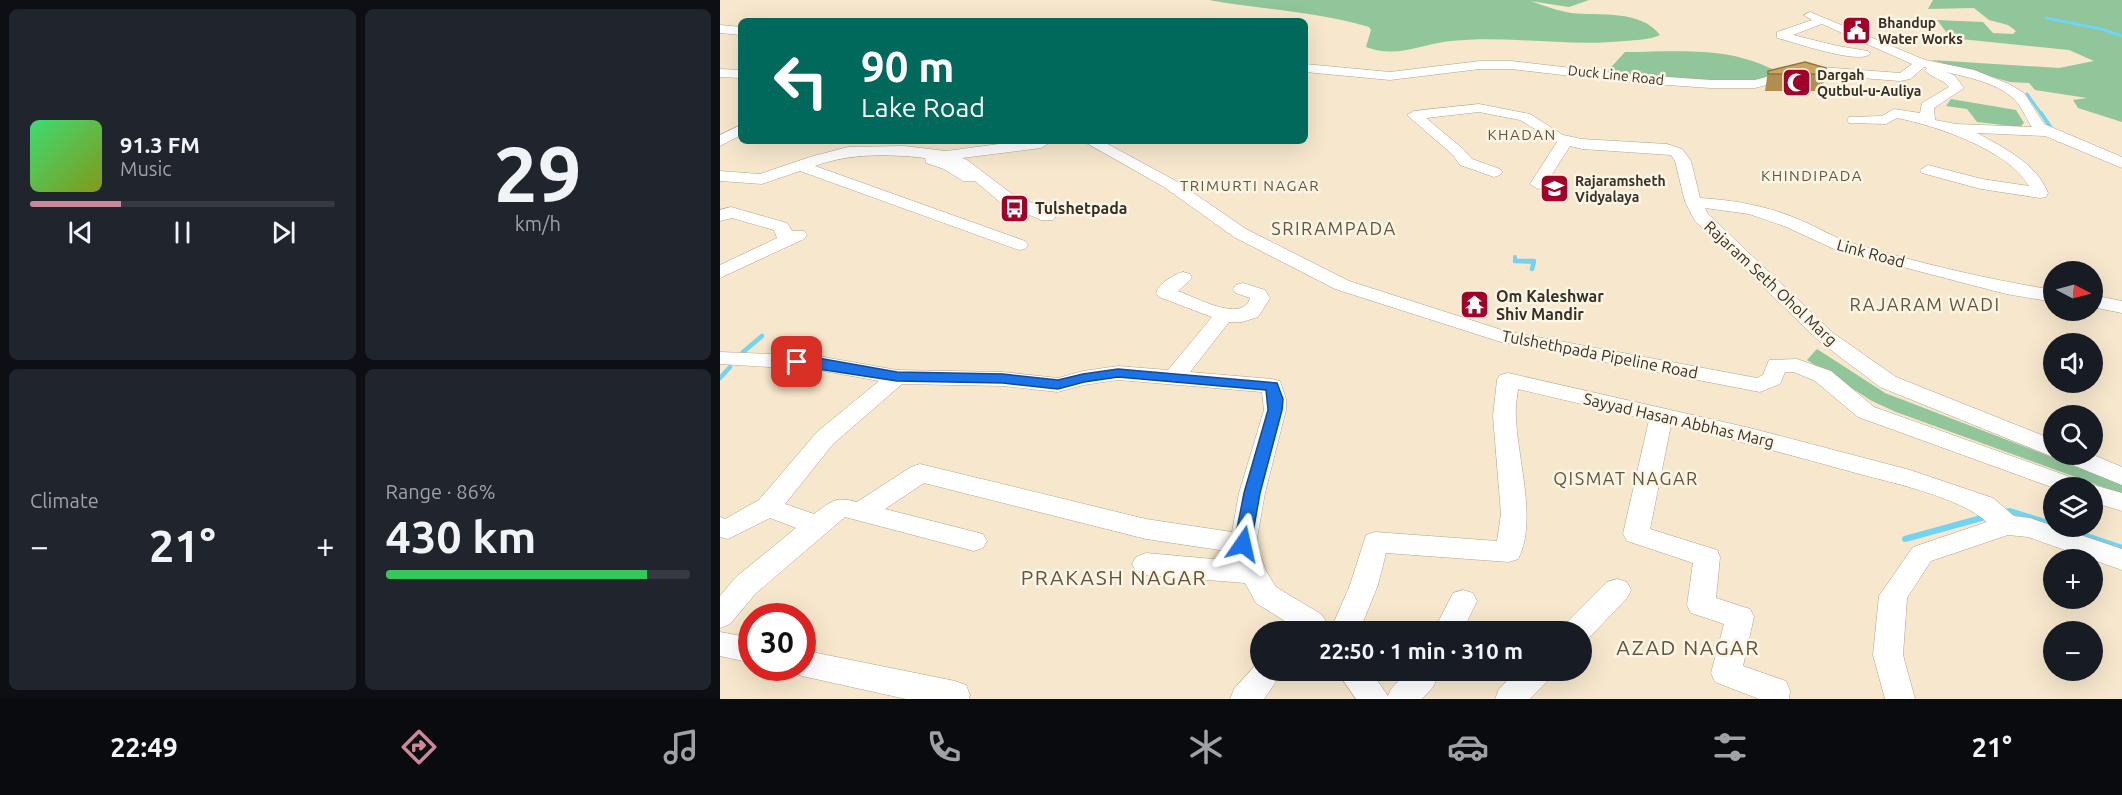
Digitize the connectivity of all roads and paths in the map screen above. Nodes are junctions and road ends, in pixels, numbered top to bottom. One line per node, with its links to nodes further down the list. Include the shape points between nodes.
1 (1810, 15): 2 (street)
2 (1823, 20): 3 (street); 8 (street)
3 (1800, 27): 6 (street); 7 (street, via 1781,35)
4 (720, 29): 5 (street)
5 (738, 31)
6 (1824, 37): 7 (street); 7 (street, via 1869,56)
7 (1806, 42)
8 (1920, 65): 9 (street, Duck Line Road, via 1900,77 1808,70 1742,85 1633,79 1511,65 1390,76); 12 (street, via 1949,78 1957,88 1927,106); 16 (street, via 1969,73 2004,87 2019,96 2039,127)
9 (1308, 68)
10 (720, 73): 11 (street)
11 (738, 74)
12 (1927, 119): 13 (street, via 1894,113 1886,120); 14 (street, via 1929,123)
13 (1854, 120)
14 (1956, 128): 16 (street); 24 (street, via 2022,167 2039,185 2040,193)
15 (738, 131): 18 (street)
16 (2047, 132): 22 (street)
17 (1566, 140): 25 (street, via 1545,132 1525,117 1479,108 1414,115 1466,162); 28 (street); 29 (street, Rajaram Seth Ohol Marg, via 1677,152)
18 (720, 141)
19 (1034, 144): 21 (street)
20 (1097, 144): 47 (street, Tulshethpada Pipeline Road, via 1170,184 1239,233 1342,285 1501,336 1761,385 1772,379 1777,365 1797,366 1823,376 1866,412)
21 (946, 156): 23 (street, via 848,152); 31 (street, via 960,162 1006,198)
22 (2122, 163)
23 (805, 167): 26 (street, via 762,178); 27 (street, via 854,158 913,157 950,166); 32 (street)
24 (1928, 170)
25 (1494, 172)
26 (720, 176)
27 (969, 178)
28 (1538, 184)
29 (1693, 202): 36 (street, Link Road, via 1753,210 1840,245); 44 (street, Rajaram Seth Ohol Marg, via 1717,234 1826,337 1888,382)
30 (720, 216): 33 (street, via 730,212 781,227 792,238)
31 (1047, 216)
32 (1019, 245)
33 (720, 272)
34 (1183, 278): 39 (street, via 1166,293)
35 (1243, 289): 39 (street, via 1258,294 1255,310 1239,317)
36 (2043, 294)
37 (2103, 304): 38 (street)
38 (2122, 308)
39 (1224, 315): 42 (street)
40 (720, 358): 41 (street, via 818,363)
41 (897, 376): 42 (street, via 1058,385 1118,373); 50 (street, via 825,438)
42 (1174, 378): 56 (street, via 1272,386 1275,410 1252,493)
43 (1661, 416): 52 (street, Sayyad Hasan Abbhas Marg, via 1910,479); 64 (street, Sayyad Hasan Abbhas Marg, via 1508,380 1504,416 1514,514 1509,552 1375,542 1364,585); 75 (street, via 1636,534 1707,557 1701,605 1740,617 1726,673)
44 (2043, 445)
45 (2094, 465): 46 (street)
46 (2122, 476)
47 (2049, 477)
48 (2103, 496): 49 (street)
49 (2122, 502)
50 (768, 507): 53 (street); 54 (street, via 728,529)
51 (861, 512): 53 (street, via 841,507); 55 (street); 56 (street, via 920,473 1146,529)
52 (1997, 517): 57 (street, Sayyad Hasan Abbhas Marg); 80 (street, via 1922,554 1893,596 1888,655)
53 (818, 526): 62 (street, via 746,585)
54 (720, 527)
55 (974, 541)
56 (1243, 544): 59 (street)
57 (2122, 560)
58 (1146, 564): 59 (street)
59 (1253, 573): 63 (street, via 1266,595)
60 (1617, 590): 66 (street)
61 (1463, 601): 65 (street)
62 (720, 616)
63 (1301, 621)
64 (1349, 621)
65 (1453, 621)
66 (1587, 621)
67 (720, 644): 68 (street)
68 (738, 648)
69 (816, 666): 74 (street)
70 (1260, 681): 76 (street)
71 (1359, 681): 77 (street)
72 (1419, 681): 78 (street)
73 (1527, 681): 79 (street)
74 (955, 695)
75 (1775, 695)
76 (1245, 699)
77 (1374, 699)
78 (1402, 699)
79 (1510, 699)
80 (1900, 699)

